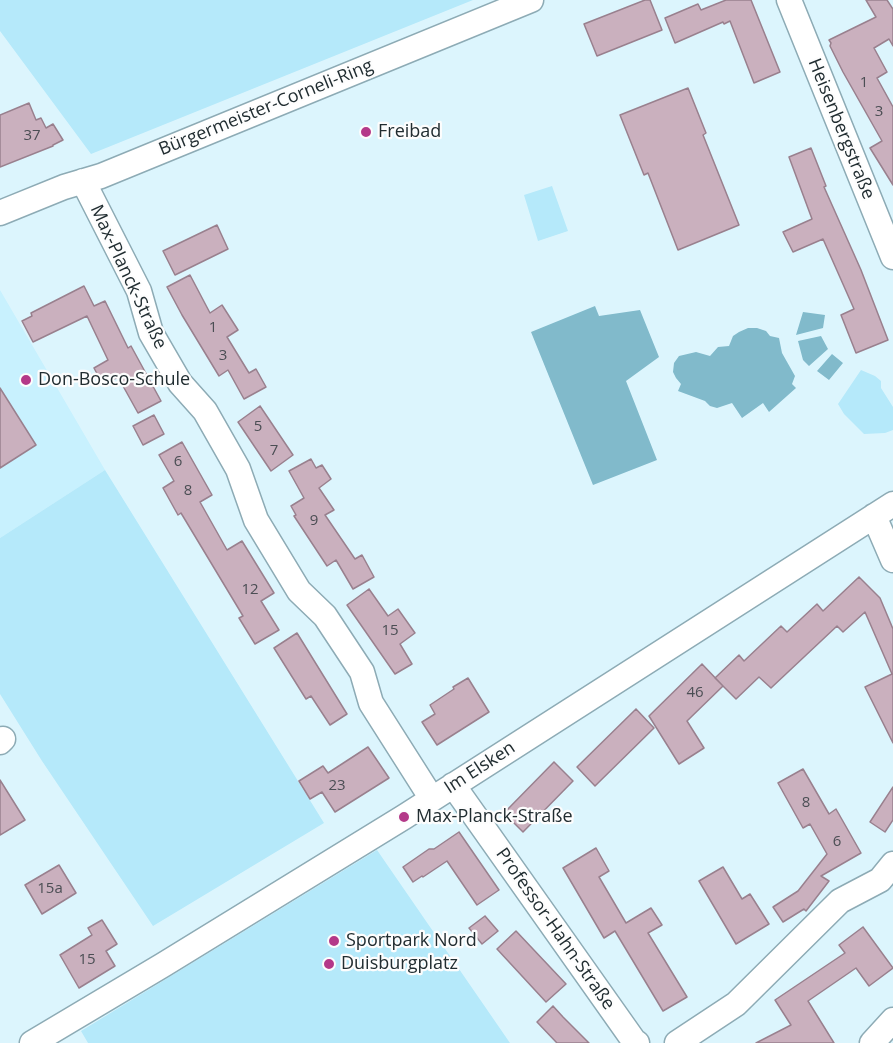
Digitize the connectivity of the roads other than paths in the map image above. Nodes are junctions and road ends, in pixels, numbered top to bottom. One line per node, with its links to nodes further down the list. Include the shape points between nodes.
1 (531, 0): 3 (street, Bürgermeister-Corneli-Ring)
2 (789, 0): 5 (street, Heisenbergstraße)
3 (83, 182): 4 (street, Bürgermeister-Corneli-Ring); 9 (street, Max-Planck-Straße, via 139,291 151,333 180,383 205,411 238,469 256,520 299,591 325,616 362,672 371,703)
4 (0, 213)
5 (893, 257)
6 (883, 510): 7 (street); 8 (street, Im Elsken)
7 (893, 560)
8 (453, 785): 9 (street, Im Elsken); 13 (street, Professor-Hahn-Straße)
9 (432, 799): 12 (street, Im Elsken)
10 (893, 864): 14 (street, via 880,880 840,902 736,1004)
11 (893, 1020): 15 (street)
12 (32, 1043)
13 (637, 1043)
14 (677, 1043)
15 (872, 1043)

